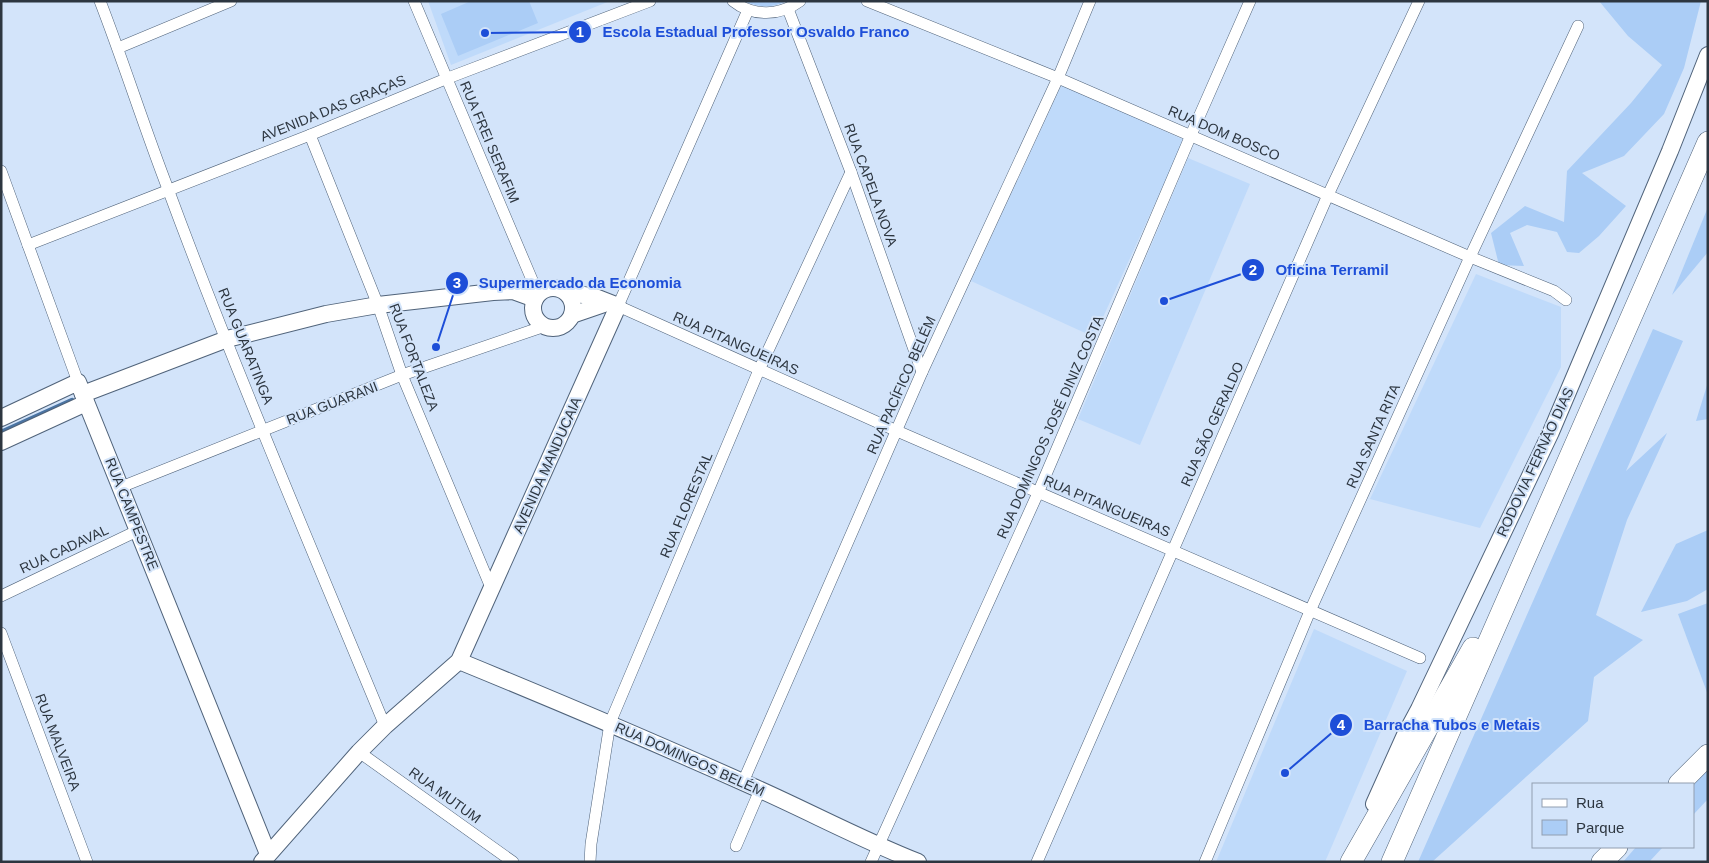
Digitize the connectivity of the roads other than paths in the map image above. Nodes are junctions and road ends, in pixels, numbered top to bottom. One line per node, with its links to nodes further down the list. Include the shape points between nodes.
1 (100, 1): 14 (street, RUA GUARATINGA)
2 (231, 1): 14 (street)
3 (414, 1): 16 (street, RUA FREI SERAFIM)
4 (650, 1): 16 (street, AVENIDA DAS GRAÇAS)
5 (733, 1): 12 (street)
6 (800, 1): 11 (street)
7 (866, 1): 17 (street, RUA DOM BOSCO)
8 (1090, 1): 17 (street, RUA PACÍFICO BELÉM)
9 (1250, 1): 19 (street, RUA DOMINGOS JOSÉ DINIZ COSTA)
10 (1419, 1): 24 (street, RUA SÃO GERALDO)
11 (788, 9): 12 (street, via 775,13); 22 (street, RUA CAPELA NOVA)
12 (748, 10): 31 (street, AVENIDA MANDUCAIA)
13 (1578, 26): 26 (street, RUA SANTA RITA)
14 (118, 48): 23 (street, RUA GUARATINGA)
15 (1708, 55): 72 (street, RODOVIA FERNÃO DIAS, via 1554,423 1405,734)
16 (448, 78): 18 (street, AVENIDA DAS GRAÇAS); 28 (street, RUA FREI SERAFIM)
17 (1058, 78): 19 (street, RUA DOM BOSCO); 36 (street, RUA PACÍFICO BELÉM)
18 (310, 135): 23 (street, AVENIDA DAS GRAÇAS); 30 (street, RUA FORTALEZA)
19 (1191, 135): 24 (street, RUA DOM BOSCO); 44 (street, RUA DOMINGOS JOSÉ DINIZ COSTA)
20 (1708, 142): 46 (highway, RODOVIA FERNÃO DIAS)
21 (1, 171): 25 (street, RUA CAMPESTRE)
22 (851, 172): 35 (street, RUA FLORESTAL); 36 (street, RUA CAPELA NOVA)
23 (168, 189): 25 (street, AVENIDA DAS GRAÇAS); 34 (street, RUA GUARATINGA)
24 (1328, 195): 26 (street, RUA DOM BOSCO); 47 (street, RUA SÃO GERALDO)
25 (28, 245): 38 (street, RUA CAMPESTRE)
26 (1470, 257): 29 (street, RUA DOM BOSCO, via 1554,291); 50 (street, RUA SANTA RITA)
27 (566, 292): 28 (street, via 555,287); 31 (street); 32 (street, via 572,302)
28 (536, 296): 30 (street, via 513,291); 33 (street, via 533,312 539,323)
29 (1566, 300)
30 (378, 304): 34 (street); 37 (street, RUA FORTALEZA)
31 (612, 304): 32 (street, RUA GUARANI); 35 (street, RUA PITANGUEIRAS); 48 (street, AVENIDA MANDUCAIA)
32 (572, 315): 33 (street, RUA GUARANI, via 558,327)
33 (545, 326): 37 (street, RUA GUARANI)
34 (227, 339): 38 (street); 40 (street, RUA GUARATINGA)
35 (759, 370): 41 (street, RUA PITANGUEIRAS); 54 (street, RUA FLORESTAL)
36 (922, 372): 41 (street, RUA PACÍFICO BELÉM)
37 (402, 375): 40 (street, RUA GUARANI); 48 (street, RUA FORTALEZA)
38 (82, 393): 39 (street); 42 (street); 43 (street, RUA CAMPESTRE)
39 (1, 418)
40 (263, 430): 43 (street, RUA GUARANI); 55 (street, RUA GUARATINGA)
41 (897, 431): 44 (street, RUA PITANGUEIRAS); 58 (street, RUA PACÍFICO BELÉM)
42 (1, 442)
43 (121, 487): 45 (street, RUA CAMPESTRE)
44 (1038, 493): 47 (street, RUA PITANGUEIRAS); 62 (street, RUA DOMINGOS JOSÉ DINIZ COSTA)
45 (139, 530): 49 (street, RUA CADAVAL); 64 (street, RUA CAMPESTRE)
46 (1531, 545): 72 (highway); 73 (highway, RODOVIA FERNÃO DIAS)
47 (1173, 550): 50 (street, RUA PITANGUEIRAS); 70 (street, RUA SÃO GERALDO)
48 (492, 590): 53 (street, AVENIDA MANDUCAIA)
49 (1, 596)
50 (1310, 611): 52 (street, RUA PITANGUEIRAS); 71 (street, RUA SANTA RITA)
51 (1, 633): 65 (street, RUA MALVEIRA)
52 (1420, 658)
53 (460, 661): 54 (street, RUA DOMINGOS BELÉM); 55 (street, AVENIDA MANDUCAIA)
54 (610, 723): 58 (street, RUA DOMINGOS BELÉM); 67 (street, RUA FLORESTAL)
55 (384, 726): 56 (street, AVENIDA MANDUCAIA)
56 (359, 752): 64 (street, AVENIDA MANDUCAIA); 66 (street, RUA MUTUM)
57 (1708, 755): 59 (highway)
58 (743, 782): 60 (street, RUA DOMINGOS BELÉM)
59 (1680, 783)
60 (760, 790): 61 (street); 62 (street, RUA DOMINGOS BELÉM)
61 (736, 846)
62 (878, 846): 68 (street, RUA DOMINGOS JOSÉ DINIZ COSTA); 69 (street, RUA DOMINGOS BELÉM)
63 (1616, 848): 74 (highway)
64 (265, 858)
65 (87, 862)
66 (513, 862)
67 (590, 862)
68 (871, 862)
69 (918, 862)
70 (1037, 862)
71 (1204, 862)
72 (1350, 862)
73 (1392, 862)
74 (1602, 862)

